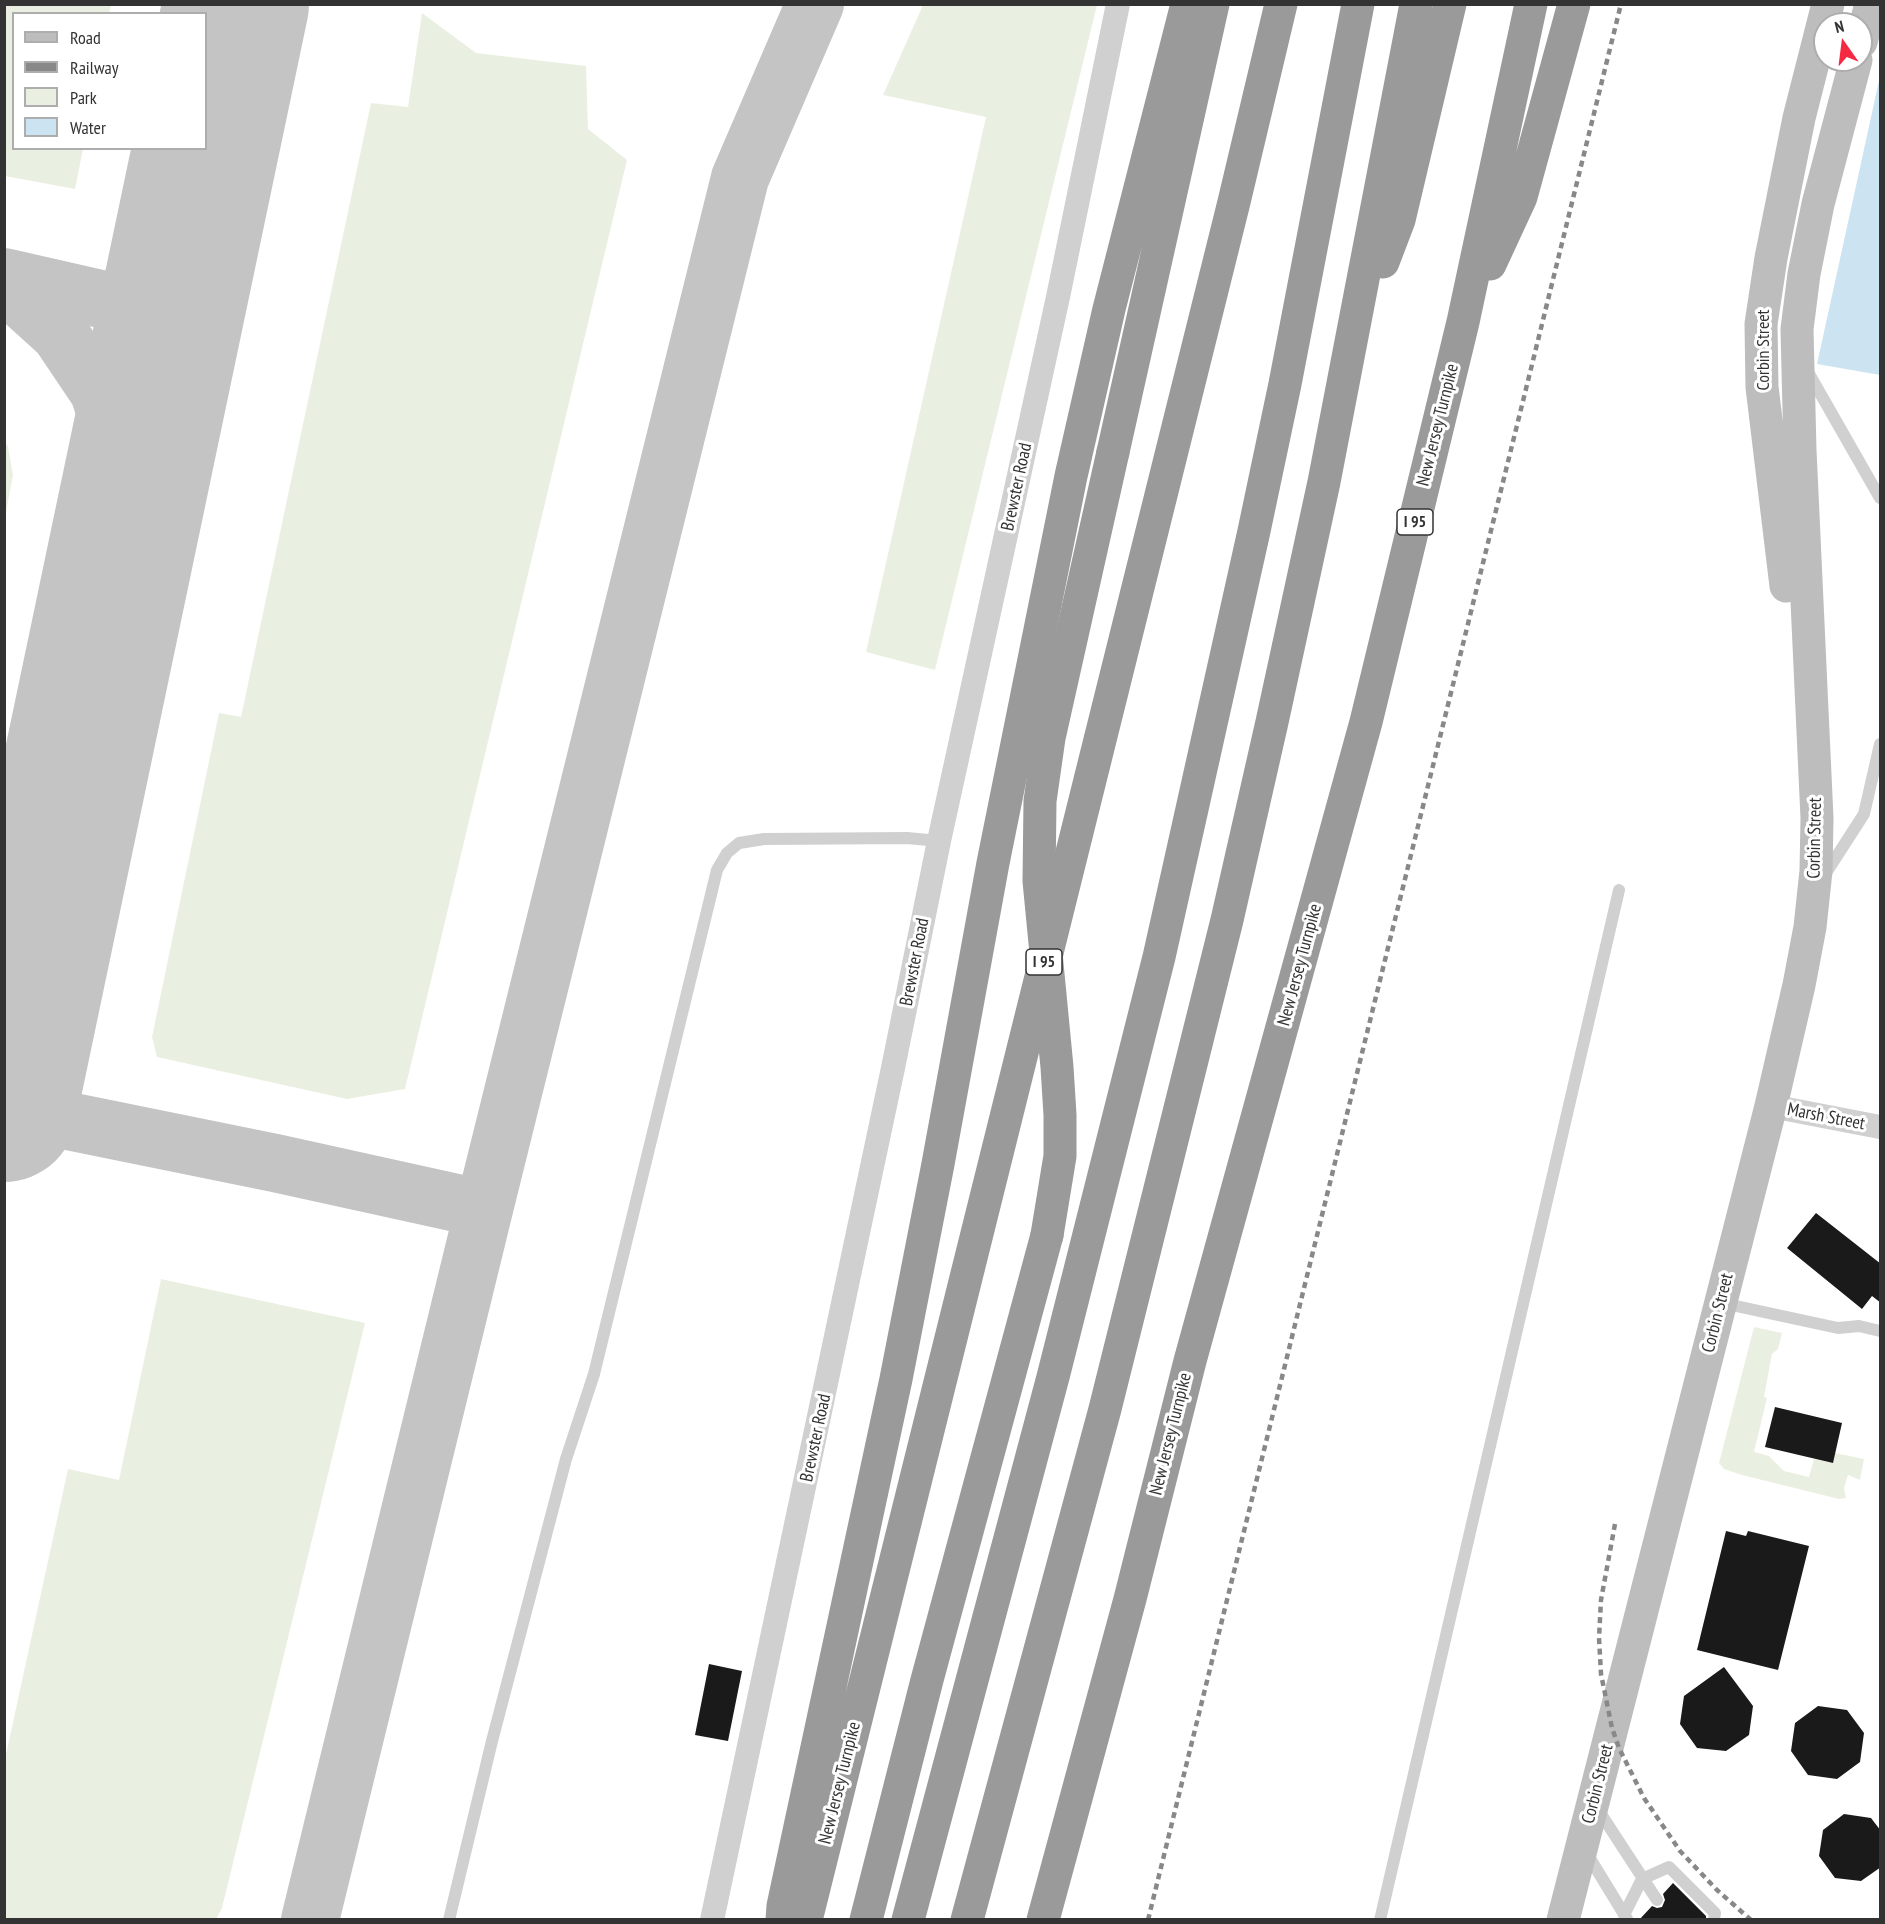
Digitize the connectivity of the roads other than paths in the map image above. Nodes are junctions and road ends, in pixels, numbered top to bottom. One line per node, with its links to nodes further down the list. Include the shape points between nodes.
1 (1118, 4): 18 (street, Brewster Road)
2 (1187, 4): 32 (highway, via 1068,487 994,854 903,1347)
3 (1213, 4): 34 (highway, bridge, via 1049,738 1040,801 1039,881 1060,1114 1058,1174 1047,1235)
4 (1281, 4): 33 (highway, New Jersey Turnpike / I 95)
5 (1358, 4): 35 (highway, via 1259,508 1159,957 1062,1342)
6 (1416, 4): 13 (highway)
7 (1449, 4): 13 (highway, via 1399,220)
8 (1531, 4): 12 (highway, New Jersey Turnpike / I 95)
9 (1574, 4): 12 (highway, via 1521,196)
10 (1828, 4): 16 (main road, Corbin Street, via 1799,118 1761,324 1762,387 1788,602)
11 (1853, 72): 14 (main road, Corbin Street, via 1804,274)
12 (1463, 322): 37 (highway, New Jersey Turnpike / I 95, via 1366,722 1190,1361)
13 (1353, 336): 36 (highway, via 1293,630 1214,971 1102,1420)
14 (1798, 356): 15 (lane); 16 (main road, Corbin Street)
15 (1881, 498)
16 (1812, 699): 20 (main road, Corbin Street, via 1817,818)
17 (1881, 744): 20 (lane, via 1864,814)
18 (939, 840): 30 (lane, via 764,839 739,843 717,870 594,1374 566,1459); 31 (street, Brewster Road)
19 (1619, 890): 38 (lane)
20 (1814, 892): 21 (main road, Corbin Street, via 1799,985)
21 (1771, 1106): 22 (street, Marsh Street); 23 (main road, Corbin Street)
22 (1881, 1127)
23 (1721, 1303): 24 (lane, via 1838,1328 1859,1326); 25 (main road, Corbin Street)
24 (1881, 1331)
25 (1593, 1803): 26 (main road, Corbin Street); 27 (lane)
26 (1582, 1846): 29 (lane); 39 (main road, Corbin Street)
27 (1642, 1878): 28 (lane); 29 (lane); 40 (lane, via 1669,1867 1715,1913)
28 (1657, 1900)
29 (1626, 1917)
30 (449, 1920)
31 (712, 1920)
32 (783, 1920)
33 (806, 1920)
34 (866, 1920)
35 (908, 1920)
36 (967, 1920)
37 (1043, 1920)
38 (1380, 1920)
39 (1563, 1920)
40 (1714, 1920)

